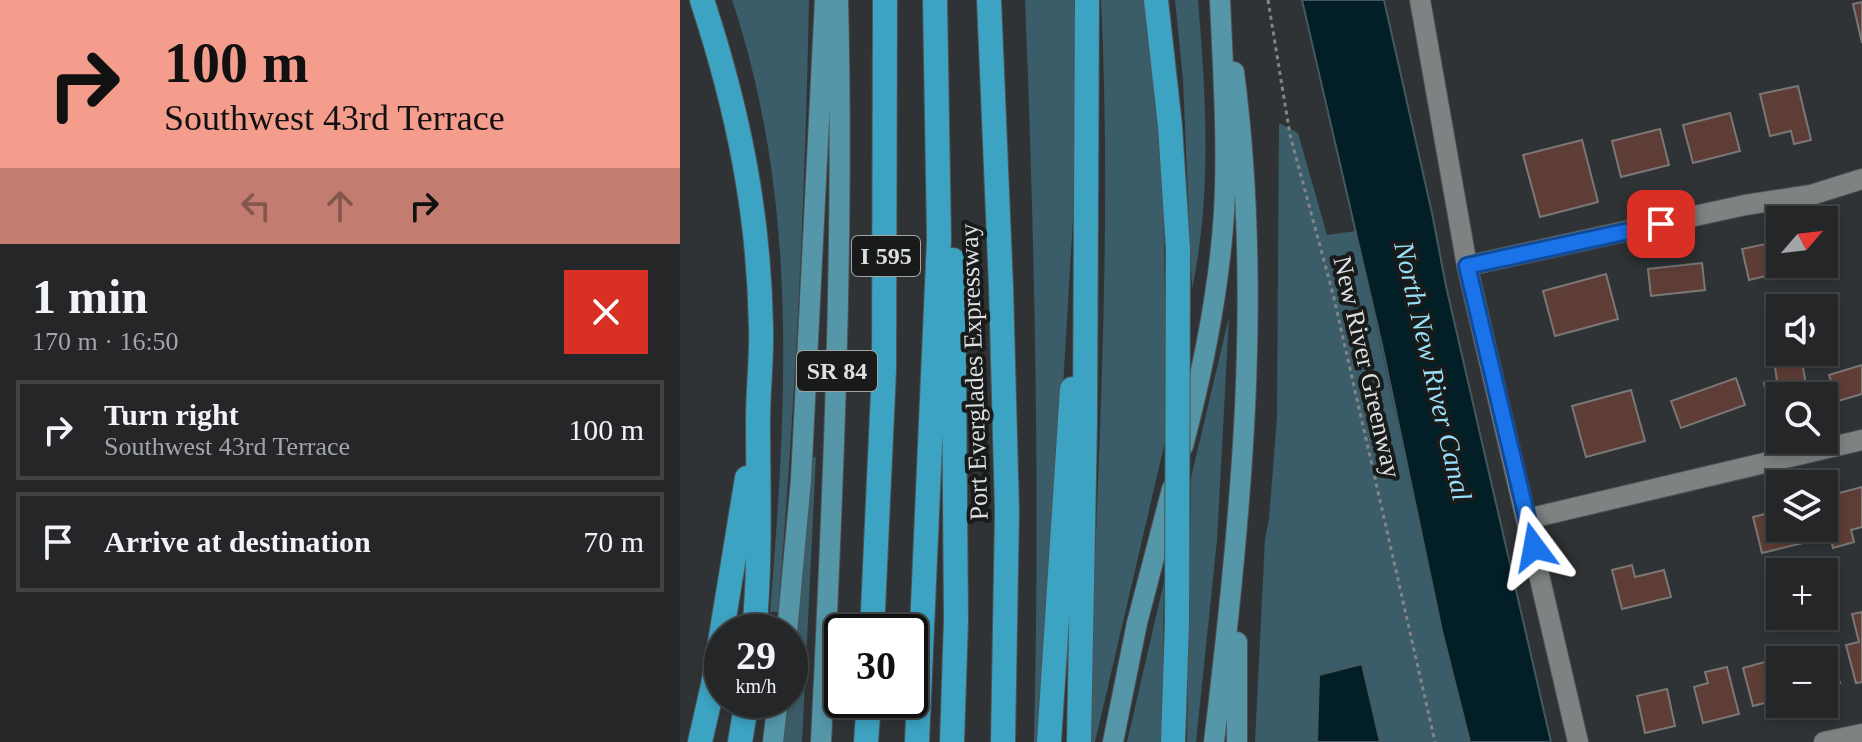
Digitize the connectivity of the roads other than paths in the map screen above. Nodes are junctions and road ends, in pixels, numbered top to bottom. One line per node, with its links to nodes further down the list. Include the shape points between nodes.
1 (702, 0): 14 (highway, via 746,159 761,330)
2 (825, 0): 19 (main road, via 801,480)
3 (838, 0): 28 (main road, SR 84, via 836,453)
4 (885, 0): 20 (highway, I 595, via 884,370)
5 (938, 0): 30 (highway, via 939,239); 31 (highway, via 949,111 956,407)
6 (989, 0): 32 (highway, Port Everglades Expressway, via 1007,511)
7 (1087, 0): 12 (highway)
8 (1156, 0): 36 (highway, bridge, via 1178,249)
9 (1222, 0): 16 (main road, via 1242,135 1246,220); 35 (main road, via 1225,137 1219,267 1198,387 1137,623)
10 (1424, 1): 13 (street)
11 (1862, 179): 13 (street, via 1811,195)
12 (1086, 229): 33 (highway); 34 (highway)
13 (1467, 266): 17 (street)
14 (758, 416): 18 (highway); 25 (highway)
15 (1862, 440): 17 (street)
16 (1237, 519): 37 (main road); 38 (main road)
17 (1527, 519): 39 (street)
18 (756, 614)
19 (789, 614)
20 (873, 614)
21 (744, 718): 26 (highway)
22 (776, 718): 27 (main road)
23 (868, 718): 29 (highway)
24 (1862, 734): 40 (street)
25 (700, 742)
26 (740, 742)
27 (773, 742)
28 (821, 742)
29 (866, 742)
30 (917, 742)
31 (952, 742)
32 (1003, 742)
33 (1049, 742)
34 (1079, 742)
35 (1113, 742)
36 (1173, 742)
37 (1214, 742)
38 (1237, 742)
39 (1578, 742)
40 (1824, 742)

